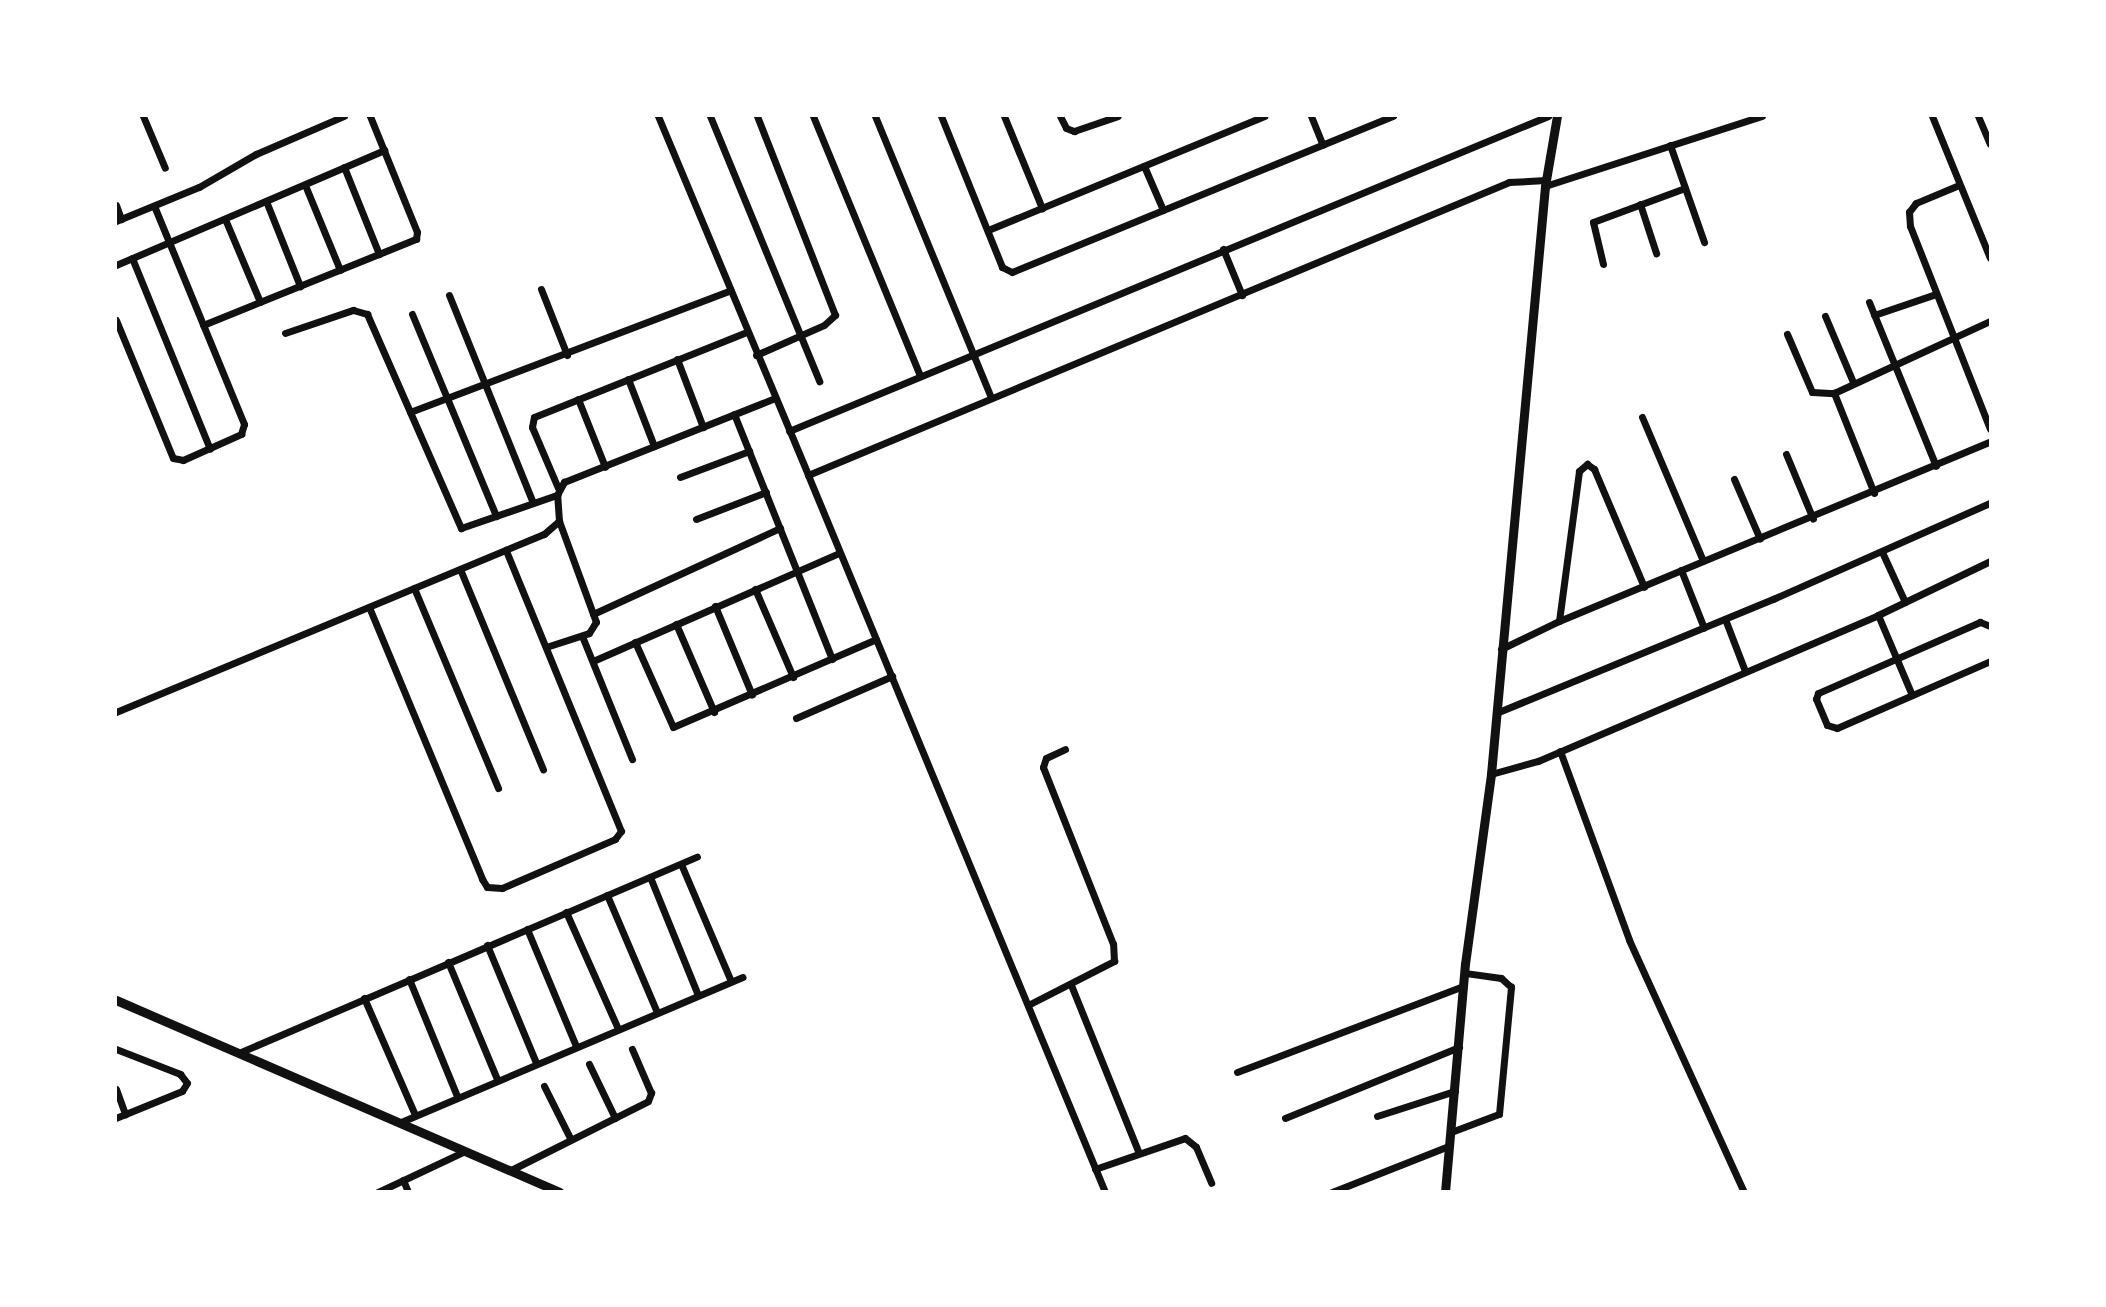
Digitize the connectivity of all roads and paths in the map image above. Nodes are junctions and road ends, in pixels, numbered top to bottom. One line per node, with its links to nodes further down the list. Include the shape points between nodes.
1 (143, 116): 26 (street)
2 (344, 116): 35 (street)
3 (370, 116): 24 (street)
4 (657, 116): 54 (street)
5 (710, 116): 68 (street)
6 (757, 116): 68 (street, via 835,307 832,321)
7 (813, 116): 76 (street)
8 (875, 116): 71 (street)
9 (941, 116): 40 (street)
10 (1004, 116): 36 (street)
11 (1060, 116): 12 (street, via 1066,128 1074,131)
12 (1118, 116)
13 (1264, 116): 25 (street)
14 (1311, 116): 22 (street)
15 (1393, 116): 22 (street)
16 (1548, 116): 44 (street)
17 (1557, 116): 28 (street)
18 (1762, 116): 23 (street)
19 (1932, 116): 30 (street)
20 (1978, 116): 21 (street)
21 (1990, 144)
22 (1323, 145): 37 (street)
23 (1670, 145): 28 (street); 31 (street)
24 (384, 150): 27 (street); 46 (street, via 418,236)
25 (1144, 166): 36 (street); 37 (street)
26 (165, 167)
27 (344, 167): 29 (street); 46 (street)
28 (1546, 183): 57 (street, via 1509,182); 138 (street)
29 (304, 184): 32 (street); 51 (street)
30 (1959, 185): 43 (street); 55 (street, via 1927,196 1909,212)
31 (1685, 188): 33 (street); 41 (street)
32 (266, 201): 38 (street); 52 (street)
33 (1640, 204): 45 (street); 49 (street, via 1593,222)
34 (116, 205): 39 (street)
35 (154, 206): 39 (street); 42 (street)
36 (1042, 208): 40 (street)
37 (1163, 210): 40 (street, via 1012,272 1002,267)
38 (225, 219): 42 (street); 58 (street)
39 (118, 220)
40 (988, 230)
41 (1703, 242)
42 (169, 243): 47 (street); 65 (street)
43 (1988, 246): 48 (street)
44 (1223, 249): 57 (street); 71 (street)
45 (1656, 253)
46 (379, 254): 51 (street)
47 (132, 258): 50 (street); 94 (street)
48 (1990, 258)
49 (1603, 264)
50 (116, 265)
51 (340, 270): 52 (street)
52 (300, 286): 58 (street)
53 (541, 289): 72 (street)
54 (731, 290): 66 (street); 72 (street)
55 (1936, 294): 61 (street); 70 (street)
56 (449, 295): 80 (street)
57 (1242, 295): 84 (street)
58 (260, 302): 65 (street)
59 (1869, 302): 61 (street)
60 (412, 314): 82 (street)
61 (1874, 315): 75 (street)
62 (1825, 316): 79 (street)
63 (116, 320): 94 (street, via 173,458 183,460)
64 (1990, 321): 70 (street)
65 (203, 325): 94 (street, via 244,430)
66 (747, 332): 73 (street); 74 (street)
67 (285, 333): 86 (street, via 353,310 367,314)
68 (800, 334): 73 (street); 78 (street)
69 (1787, 334): 81 (street, via 1812,392)
70 (1954, 339): 75 (street); 90 (street)
71 (973, 352): 76 (street); 84 (street)
72 (567, 355): 80 (street)
73 (756, 355): 83 (street)
74 (677, 359): 77 (street); 89 (street)
75 (1895, 365): 79 (street); 97 (street)
76 (920, 375): 91 (street)
77 (628, 379): 85 (street); 93 (street)
78 (819, 382)
79 (1853, 383): 81 (street)
80 (485, 384): 82 (street); 105 (street)
81 (1834, 393): 104 (street)
82 (447, 398): 86 (street); 107 (street)
83 (775, 398): 87 (street); 91 (street)
84 (991, 398): 99 (street)
85 (578, 399): 98 (street); 102 (street, via 538,414 531,422)
86 (410, 412): 107 (street, via 461,528)
87 (734, 414): 89 (street); 95 (street)
88 (1642, 416): 116 (street)
89 (703, 427): 93 (street)
90 (1990, 429)
91 (789, 430): 99 (street)
92 (1990, 442): 97 (street)
93 (654, 446): 98 (street)
94 (210, 449)
95 (749, 451): 100 (street); 103 (street)
96 (1786, 454): 109 (street)
97 (1936, 466): 104 (street)
98 (605, 467): 102 (street)
99 (808, 475): 114 (street)
100 (680, 477)
101 (1734, 479): 112 (street)
102 (557, 492): 105 (street); 110 (street)
103 (766, 492): 108 (street); 111 (street)
104 (1874, 493): 109 (street)
105 (532, 500): 107 (street)
106 (1990, 503): 115 (street)
107 (496, 516)
108 (696, 519)
109 (1813, 519): 112 (street)
110 (559, 521): 113 (street, via 544,534); 127 (street)
111 (780, 528): 119 (street); 127 (street)
112 (1760, 539): 116 (street)
113 (506, 550): 118 (street); 137 (street)
114 (839, 552): 119 (street); 135 (street)
115 (1882, 552): 124 (street); 129 (street)
116 (1703, 561): 120 (street)
117 (1990, 561): 124 (street)
118 (460, 569): 122 (street); 155 (street)
119 (796, 570): 123 (street); 140 (street)
120 (1681, 570): 121 (street); 133 (street)
121 (1644, 587): 130 (street); 130 (street, via 1594,469 1587,464 1579,471)
122 (414, 589): 126 (street); 157 (street)
123 (755, 589): 125 (street); 145 (street)
124 (1905, 602): 128 (street)
125 (715, 606): 131 (street); 146 (street)
126 (369, 607): 137 (street, via 482,879 494,889 615,839 621,831); 148 (street)
127 (593, 614): 134 (street, via 595,628)
128 (1878, 615): 139 (street); 143 (street)
129 (1725, 619): 133 (street); 143 (street)
130 (1559, 621): 138 (street)
131 (676, 624): 136 (street); 149 (street)
132 (1990, 626): 139 (street, via 1980,622)
133 (1704, 628): 150 (street)
134 (582, 636): 137 (street); 141 (street)
135 (876, 639): 140 (street); 144 (street)
136 (635, 642): 141 (street); 149 (street, via 673,727)
137 (545, 647)
138 (1501, 649): 150 (street)
139 (1896, 658): 147 (street); 147 (street, via 1818,693 1827,725 1837,728)
140 (832, 659): 145 (street)
141 (593, 661): 154 (street)
142 (1990, 661): 147 (street)
143 (1745, 671): 153 (street)
144 (892, 676): 151 (street); 175 (street)
145 (793, 677): 146 (street)
146 (752, 695): 149 (street)
147 (1912, 695)
148 (116, 712)
149 (714, 712)
150 (1496, 713): 156 (street)
151 (796, 718)
152 (1065, 749): 170 (street, via 1046,758 1043,768 1115,954 1108,967)
153 (1560, 751): 156 (street, via 1521,768); 214 (street, via 1629,940)
154 (632, 759)
155 (543, 769)
156 (1490, 774): 166 (street)
157 (498, 788)
158 (698, 857): 159 (street)
159 (681, 864): 160 (street); 169 (street)
160 (650, 877): 161 (street); 172 (street)
161 (607, 895): 162 (street); 176 (street)
162 (566, 912): 163 (street); 177 (street)
163 (527, 929): 164 (street); 178 (street)
164 (487, 946): 165 (street); 183 (street)
165 (448, 962): 168 (street); 186 (street)
166 (1464, 973): 171 (street); 198 (street, via 1502,978 1511,987 1499,1114)
167 (743, 977): 169 (street)
168 (409, 979): 173 (street); 190 (street)
169 (731, 981): 172 (street)
170 (1072, 985): 175 (street); 202 (street)
171 (1463, 986): 179 (street); 185 (street)
172 (698, 996): 176 (street)
173 (364, 998): 182 (street); 192 (street)
174 (116, 1000): 182 (street)
175 (1028, 1005): 203 (street)
176 (657, 1013): 177 (street)
177 (618, 1029): 178 (street)
178 (576, 1046): 183 (street)
179 (1459, 1047): 189 (street); 196 (street)
180 (116, 1049): 191 (street, via 180,1074 187,1083 182,1091)
181 (632, 1049): 195 (street, via 651,1097)
182 (241, 1052): 197 (street)
183 (536, 1063): 186 (street)
184 (589, 1063): 195 (street)
185 (1237, 1072)
186 (497, 1079): 190 (street)
187 (544, 1086): 199 (street)
188 (116, 1089): 191 (street)
189 (1455, 1091): 193 (street); 198 (street)
190 (457, 1096): 192 (street)
191 (125, 1114): 194 (street)
192 (415, 1115): 197 (street)
193 (1377, 1116)
194 (116, 1118)
195 (615, 1118): 199 (street)
196 (1285, 1118)
197 (401, 1122): 201 (street)
198 (1451, 1132): 200 (street)
199 (571, 1140): 204 (street)
200 (1450, 1146): 212 (street); 213 (street)
201 (466, 1150): 204 (street); 205 (street)
202 (1139, 1153): 203 (street); 206 (street, via 1185,1138 1196,1147)
203 (1096, 1169): 211 (street)
204 (511, 1170): 210 (street)
205 (403, 1180): 207 (street); 208 (street)
206 (1211, 1183)
207 (408, 1191): 209 (street)
208 (378, 1192)
209 (416, 1192)
210 (559, 1192)
211 (1105, 1192)
212 (1332, 1192)
213 (1445, 1192)
214 (1744, 1192)

